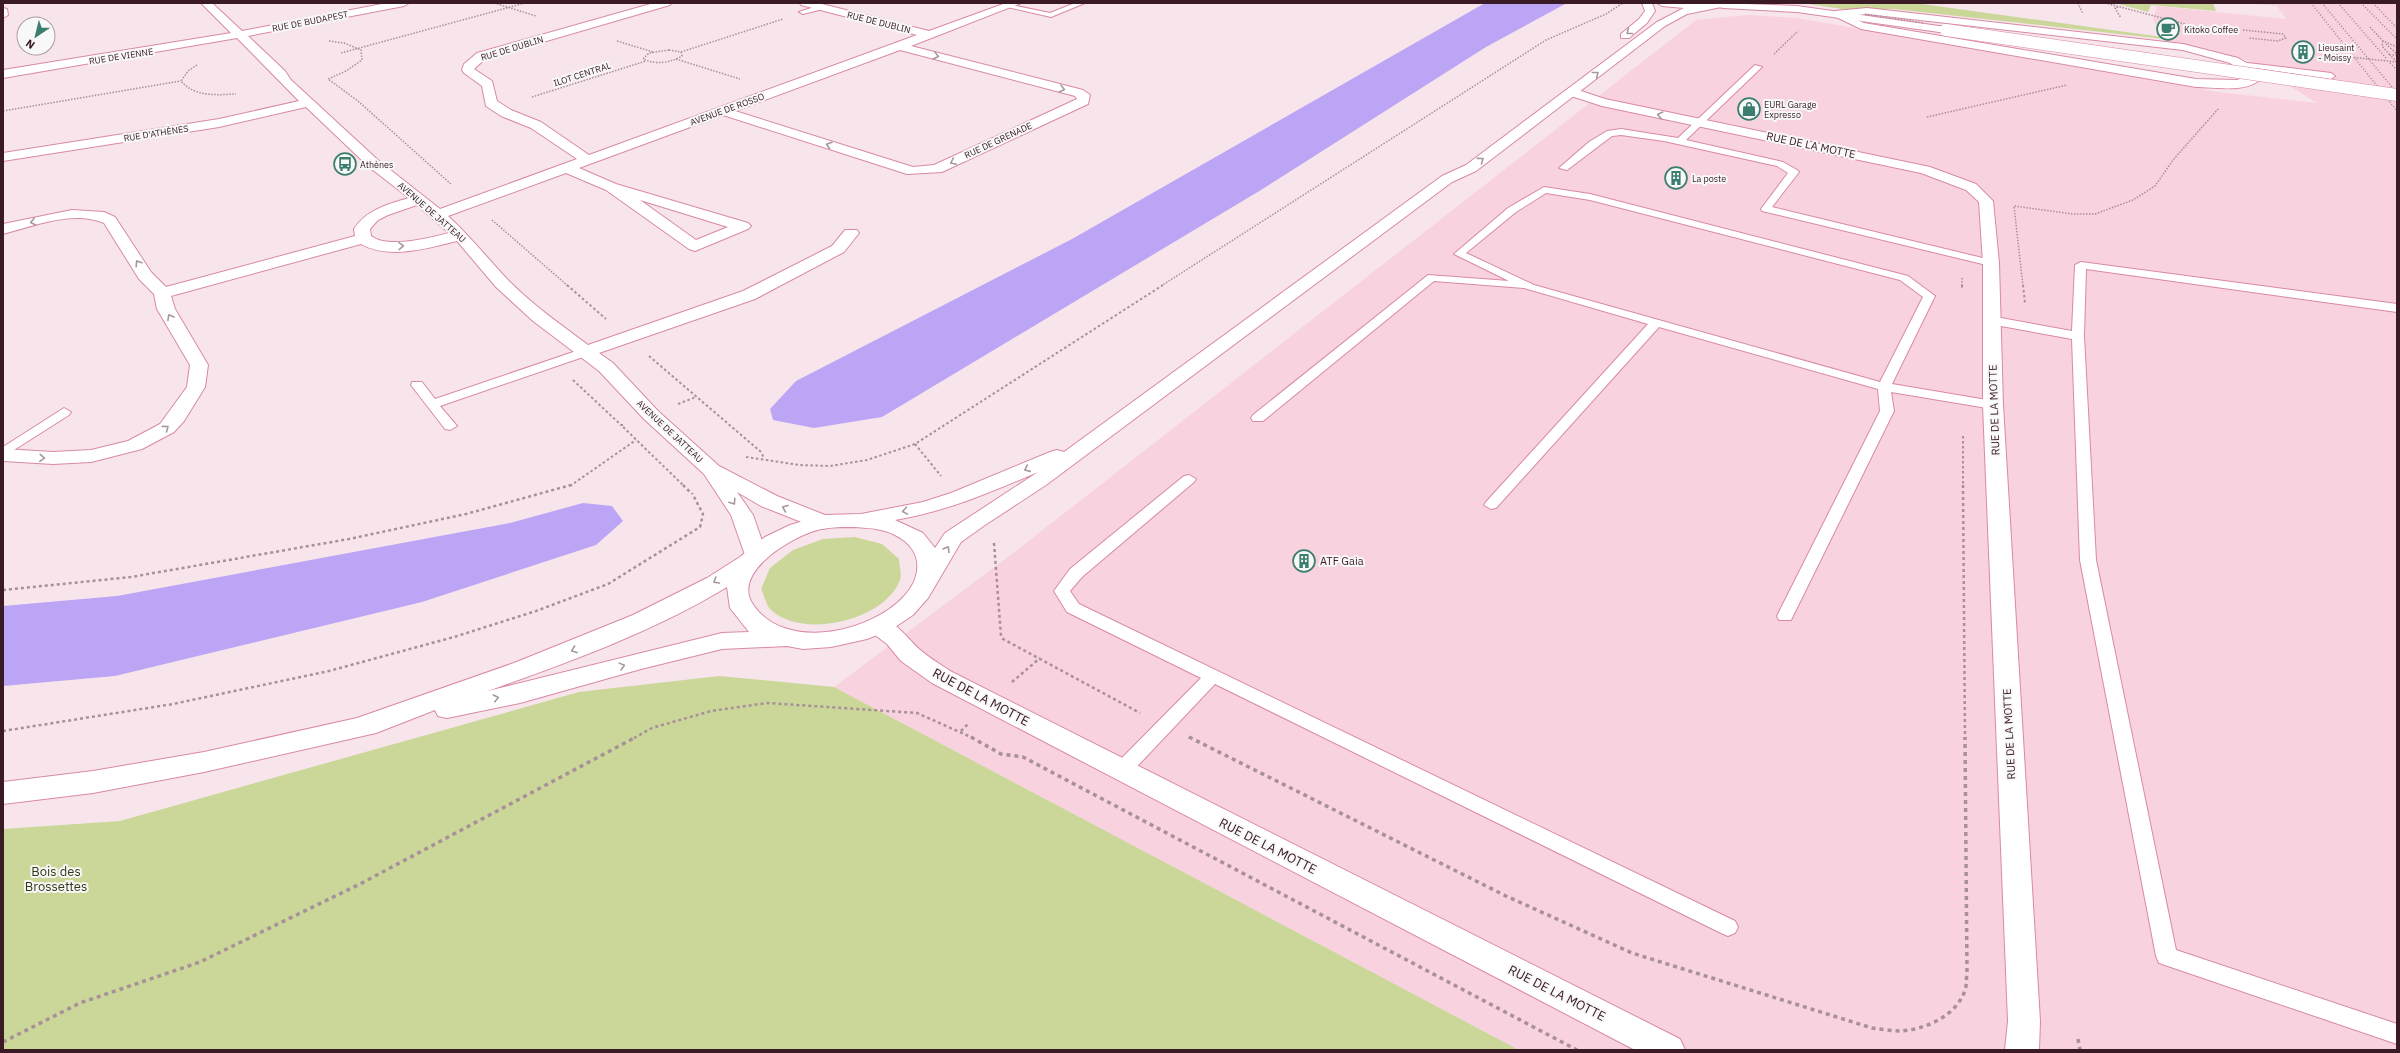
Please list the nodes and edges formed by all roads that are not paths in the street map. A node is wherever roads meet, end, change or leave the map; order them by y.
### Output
1 (210, 3) edge
2 (404, 3) edge
3 (666, 3) edge
4 (1081, 3) edge
5 (1647, 3) edge
6 (1662, 3) edge
7 (1769, 3) edge
8 (1725, 4) edge
9 (1011, 5) edge
10 (1703, 7) junction
11 (804, 8) edge
12 (1797, 9) junction
13 (3, 11) edge
14 (1835, 14) junction
15 (3, 15) edge
16 (239, 35) junction
17 (930, 35) junction
18 (899, 46) junction
19 (2242, 64) junction
20 (1758, 67) road end
21 (3, 74) edge
22 (2331, 76) dead end
23 (1572, 92) junction
24 (2397, 95) edge
25 (308, 103) junction
26 (723, 111) junction
27 (1699, 122) junction
28 (1679, 142) junction
29 (3, 158) edge
30 (588, 160) junction
31 (566, 168) junction
32 (1564, 168) dead end
33 (1447, 179) junction
34 (611, 187) junction
35 (420, 199) junction
36 (438, 215) junction
37 (3, 229) edge
38 (851, 233) dead end
39 (460, 235) junction
40 (364, 238) junction
41 (1991, 263) junction
42 (1530, 287) junction
43 (162, 293) junction
44 (2397, 308) edge
45 (1990, 320) junction
46 (1657, 322) junction
47 (2078, 336) junction
48 (585, 352) junction
49 (417, 385) dead end
50 (1884, 387) junction
51 (432, 404) junction
52 (1993, 406) junction
53 (64, 412) dead end
54 (1258, 418) dead end
55 (450, 426) dead end
56 (1089, 442) junction
57 (6, 458) edge
58 (711, 470) junction
59 (1189, 479) dead end
60 (1491, 505) dead end
61 (858, 519) junction
62 (822, 522) junction
63 (753, 558) junction
64 (926, 582) junction
65 (1785, 616) dead end
66 (880, 626) junction
67 (793, 639) junction
68 (1213, 676) junction
69 (362, 726) junction
70 (1121, 771) junction
71 (3, 793) edge
72 (1728, 927) dead end
73 (2397, 1034) edge
74 (1668, 1050) edge
75 (2022, 1050) edge

1 - 16 street, AVENUE DE JATTEAU
2 - 16 street, RUE DE BUDAPEST
3 - 30 street, RUE DE DUBLIN
4 - 9 lane
5 -> 33 street
6 - 10 street
7 - 12 street
8 - 10 street
8 - 12 street
9 - 17 street, AVENUE DE ROSSO
23 -> 10 street
11 - 17 street, RUE DE DUBLIN
12 - 14 street
13 - 15 street
14 - 19 street
14 - 19 street
14 - 24 street, bridge
16 - 21 street, RUE DE VIENNE
16 - 25 street, AVENUE DE JATTEAU
17 - 18 street, AVENUE DE ROSSO
18 - 26 street, AVENUE DE ROSSO
18 -> 26 street, RUE DE GRENADE
19 - 22 lane
20 - 27 lane
27 -> 23 street, RUE DE LA MOTTE
33 -> 23 street
25 - 29 street, RUE D'ATHÈNES
25 - 35 street, AVENUE DE JATTEAU
26 - 30 street, AVENUE DE ROSSO
27 - 28 lane
27 - 41 street, RUE DE LA MOTTE
28 - 32 lane
28 - 41 lane
30 - 31 street, AVENUE DE ROSSO
31 - 34 street
31 - 36 street, AVENUE DE ROSSO
33 - 56 street
34 - 34 street
35 - 36 street, AVENUE DE JATTEAU
35 - 40 street
36 - 39 street, AVENUE DE JATTEAU
43 -> 37 street
38 - 48 street
40 -> 39 street
39 - 48 street, AVENUE DE JATTEAU
40 - 43 street
41 - 45 street, RUE DE LA MOTTE
42 - 46 lane
42 - 50 lane
42 - 54 lane
57 -> 43 street
44 - 47 lane
45 - 47 lane
45 - 52 street, RUE DE LA MOTTE
46 - 50 lane
46 - 60 lane
47 - 73 lane
48 - 51 lane
48 - 58 street, AVENUE DE JATTEAU
49 - 51 lane
50 - 52 lane
50 - 65 lane
51 - 55 lane
52 - 75 street, RUE DE LA MOTTE
53 - 57 lane
56 -> 61 street
64 -> 56 street
62 -> 58 street, AVENUE DE JATTEAU
58 -> 63 street, AVENUE DE JATTEAU
59 - 68 lane
61 - 62 street
61 - 64 street
62 - 63 street
63 - 67 street
63 -> 69 street
64 - 66 street
66 - 67 street
66 - 70 street, RUE DE LA MOTTE
69 -> 67 street
68 - 70 lane
68 - 72 lane
69 - 71 street
70 - 74 street, RUE DE LA MOTTE

